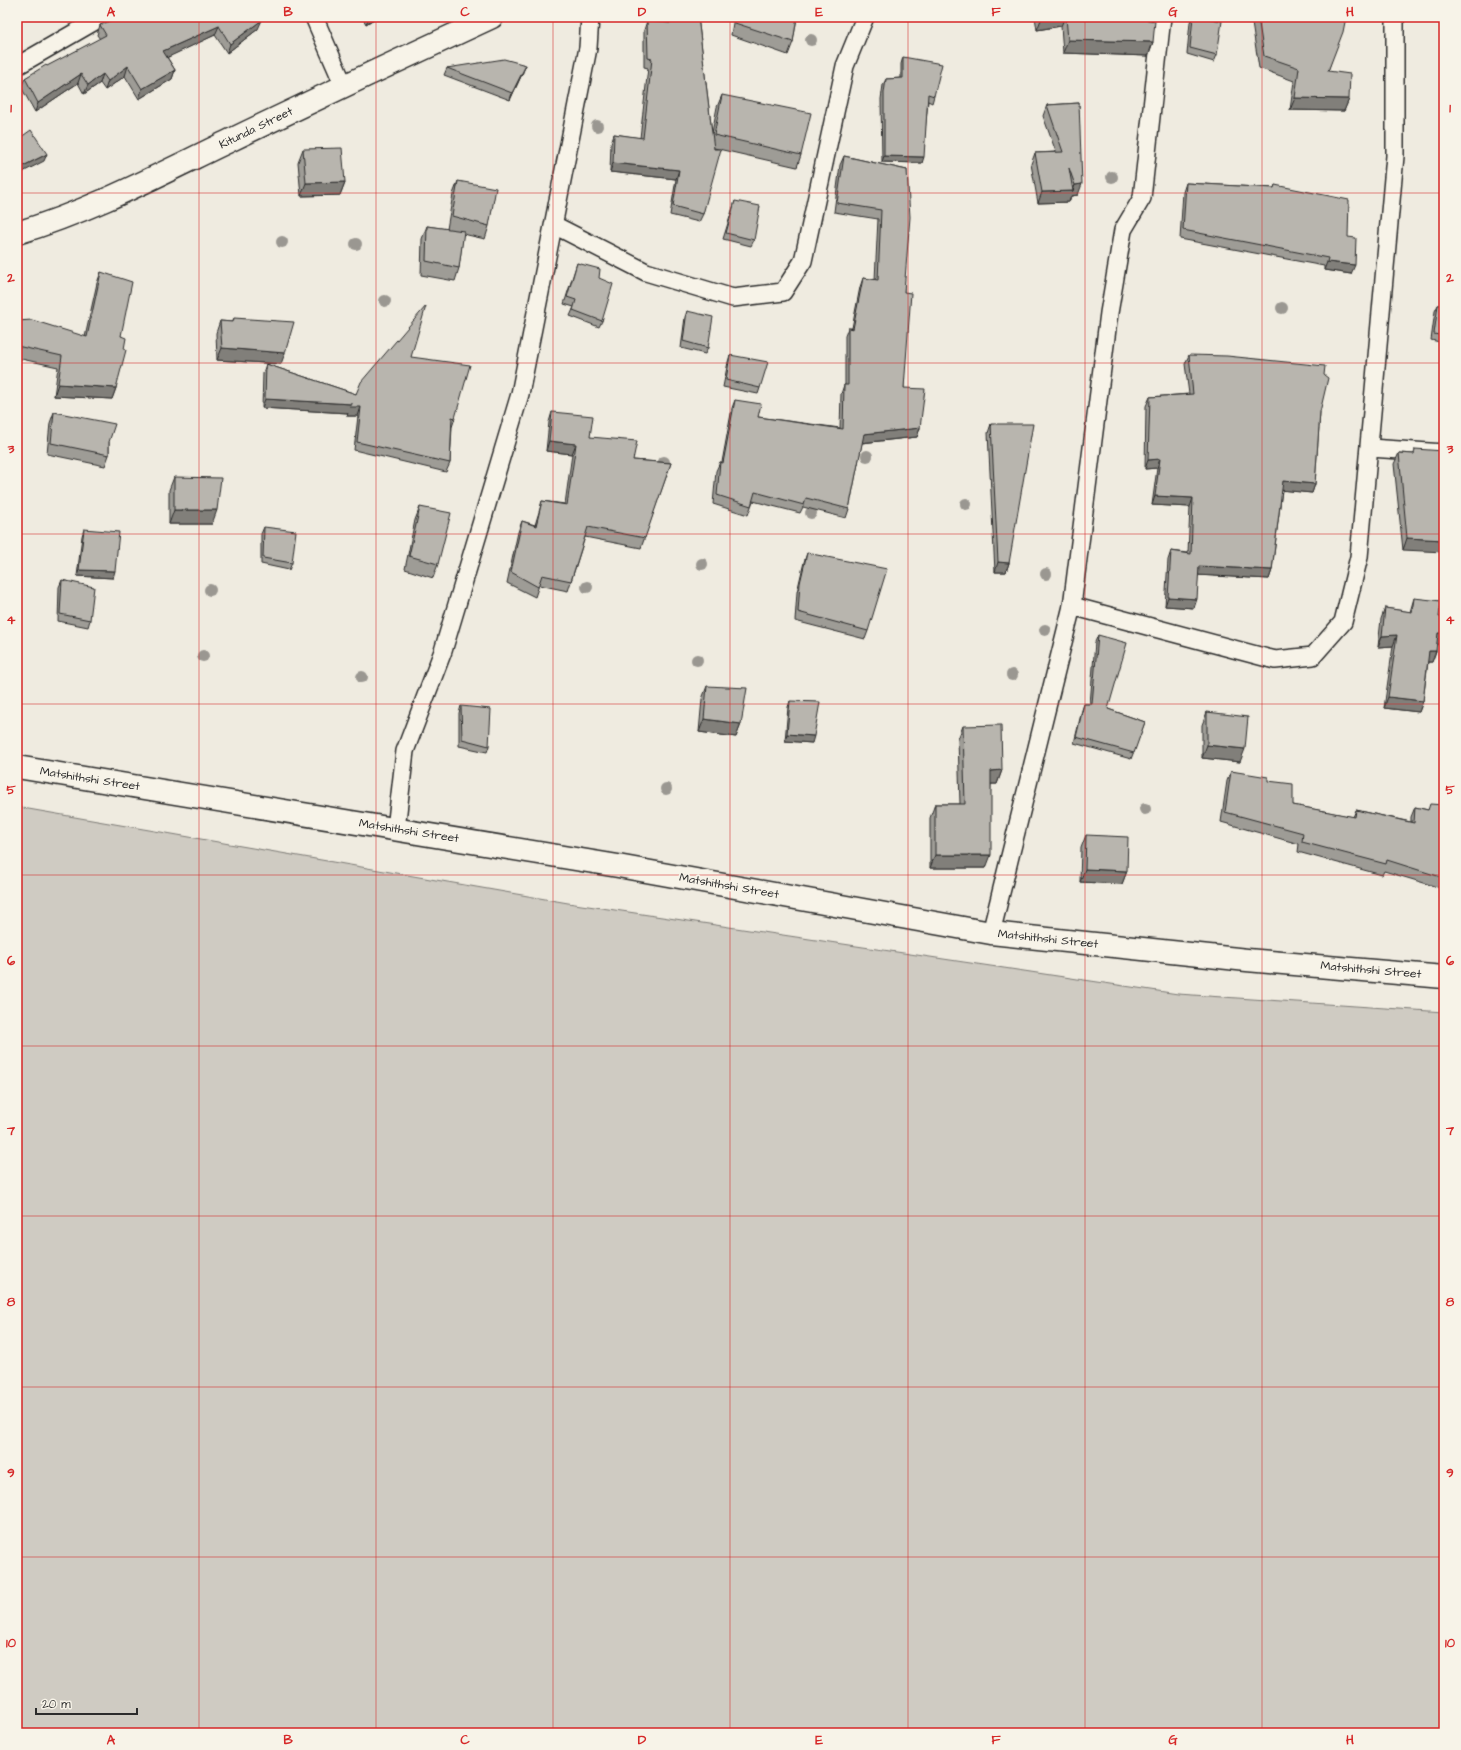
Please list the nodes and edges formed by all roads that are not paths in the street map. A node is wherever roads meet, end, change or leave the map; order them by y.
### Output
1 (102, 17) edge
2 (314, 17) edge
3 (492, 17) edge
4 (590, 17) edge
5 (865, 17) edge
6 (1162, 17) edge
7 (1395, 17) edge
8 (17, 66) edge
9 (344, 86) junction
10 (554, 225) junction
11 (17, 233) edge
12 (1370, 448) junction
13 (1444, 453) edge
14 (1072, 606) junction
15 (17, 767) edge
16 (396, 829) junction
17 (991, 933) junction
18 (1444, 977) edge

1 - 8 lane
2 - 9 lane
3 - 9 main road, Kitunda Street
4 - 10 lane
5 - 10 lane
6 - 14 lane
7 - 12 lane
9 - 11 main road, Kitunda Street
10 - 16 lane
12 - 13 lane
12 - 14 lane
14 - 17 lane
15 - 16 main road, Matshithshi Street
16 - 17 main road, Matshithshi Street
17 - 18 main road, Matshithshi Street

